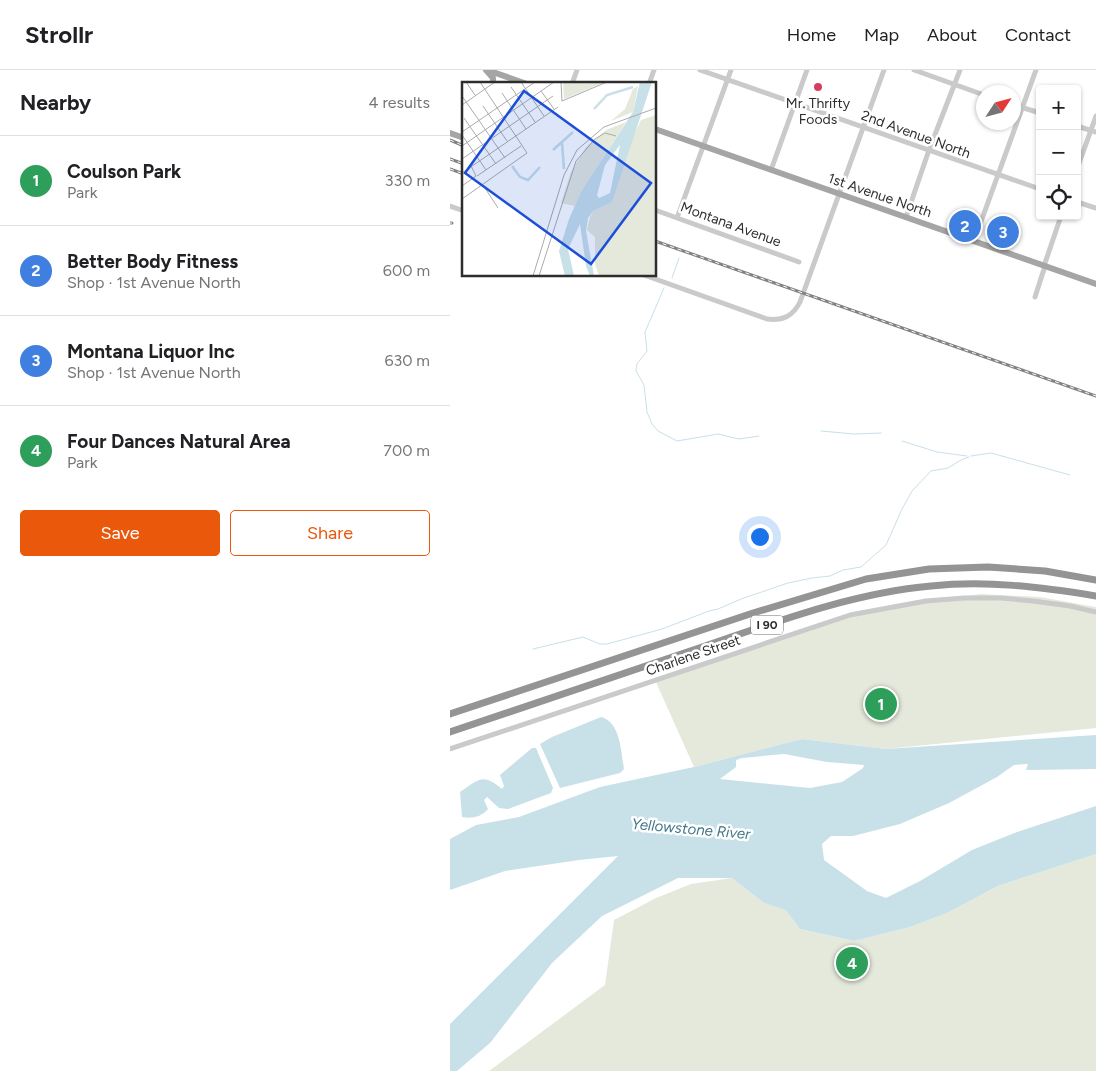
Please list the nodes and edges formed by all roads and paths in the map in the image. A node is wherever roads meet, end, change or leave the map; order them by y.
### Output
1 (486, 70) edge
2 (577, 70) edge
3 (654, 70) edge
4 (700, 70) edge
5 (731, 70) edge
6 (807, 70) edge
7 (884, 70) edge
8 (914, 70) edge
9 (960, 70) edge
10 (1036, 70) edge
11 (500, 72) edge
12 (508, 77) junction
13 (728, 79) junction
14 (494, 82) edge
15 (499, 82) edge
16 (522, 82) edge
17 (573, 82) edge
18 (650, 82) edge
19 (954, 85) junction
20 (976, 92) edge
21 (796, 103) junction
22 (1022, 108) junction
23 (1036, 112) edge
24 (1096, 116) edge
25 (863, 126) junction
26 (1081, 127) edge
27 (656, 129) edge
28 (1094, 131) edge
29 (450, 133) edge
30 (462, 137) edge
31 (703, 146) junction
32 (929, 150) junction
33 (1081, 160) edge
34 (771, 170) junction
35 (998, 174) junction
36 (1036, 188) edge
37 (839, 194) junction
38 (1081, 203) edge
39 (451, 207) edge
40 (1096, 208) edge
41 (656, 210) edge
42 (450, 213) edge
43 (906, 217) junction
44 (677, 218) junction
45 (1060, 220) edge
46 (974, 241) junction
47 (799, 262) dead end
48 (1044, 266) junction
49 (647, 276) edge
50 (1096, 284) edge
51 (1036, 296) dead end
52 (1096, 580) edge
53 (1096, 596) edge
54 (1096, 612) edge
55 (450, 714) edge
56 (450, 732) edge
57 (450, 749) edge

1 - 11 main road
1 - 14 main road
2 - 17 street
3 - 18 street
4 - 13 street, 2nd Avenue North
5 - 13 street
6 - 21 street
7 - 25 street
8 - 19 street
9 - 19 street
10 - 22 street
11 - 12 main road
12 - 15 main road
12 - 16 main road
13 - 21 street, 2nd Avenue North
13 - 31 street
19 - 20 street
19 - 32 street
21 - 25 street, 2nd Avenue North
21 - 34 street
22 - 23 street
22 - 35 street
24 - 28 street
25 - 32 street, 2nd Avenue North
25 - 37 street
26 - 28 street
27 - 31 main road, 1st Avenue North
28 - 33 street
29 - 30 main road
31 - 34 main road, 1st Avenue North
31 - 44 street
32 - 35 street, 2nd Avenue North
32 - 43 street
34 - 37 main road, 1st Avenue North
35 - 36 street, 2nd Avenue North
35 - 46 street
37 - 43 main road, 1st Avenue North
37 - 49 street
38 - 40 street
39 - 42 street
41 - 44 street, Montana Avenue
43 - 46 main road, 1st Avenue North
44 - 47 street, Montana Avenue
45 - 48 street
46 - 48 main road, 1st Avenue North
48 - 50 main road, 1st Avenue North
48 - 51 street
52 - 55 highway, I 90
53 - 56 highway, I 90
54 - 57 street, Charlene Street

